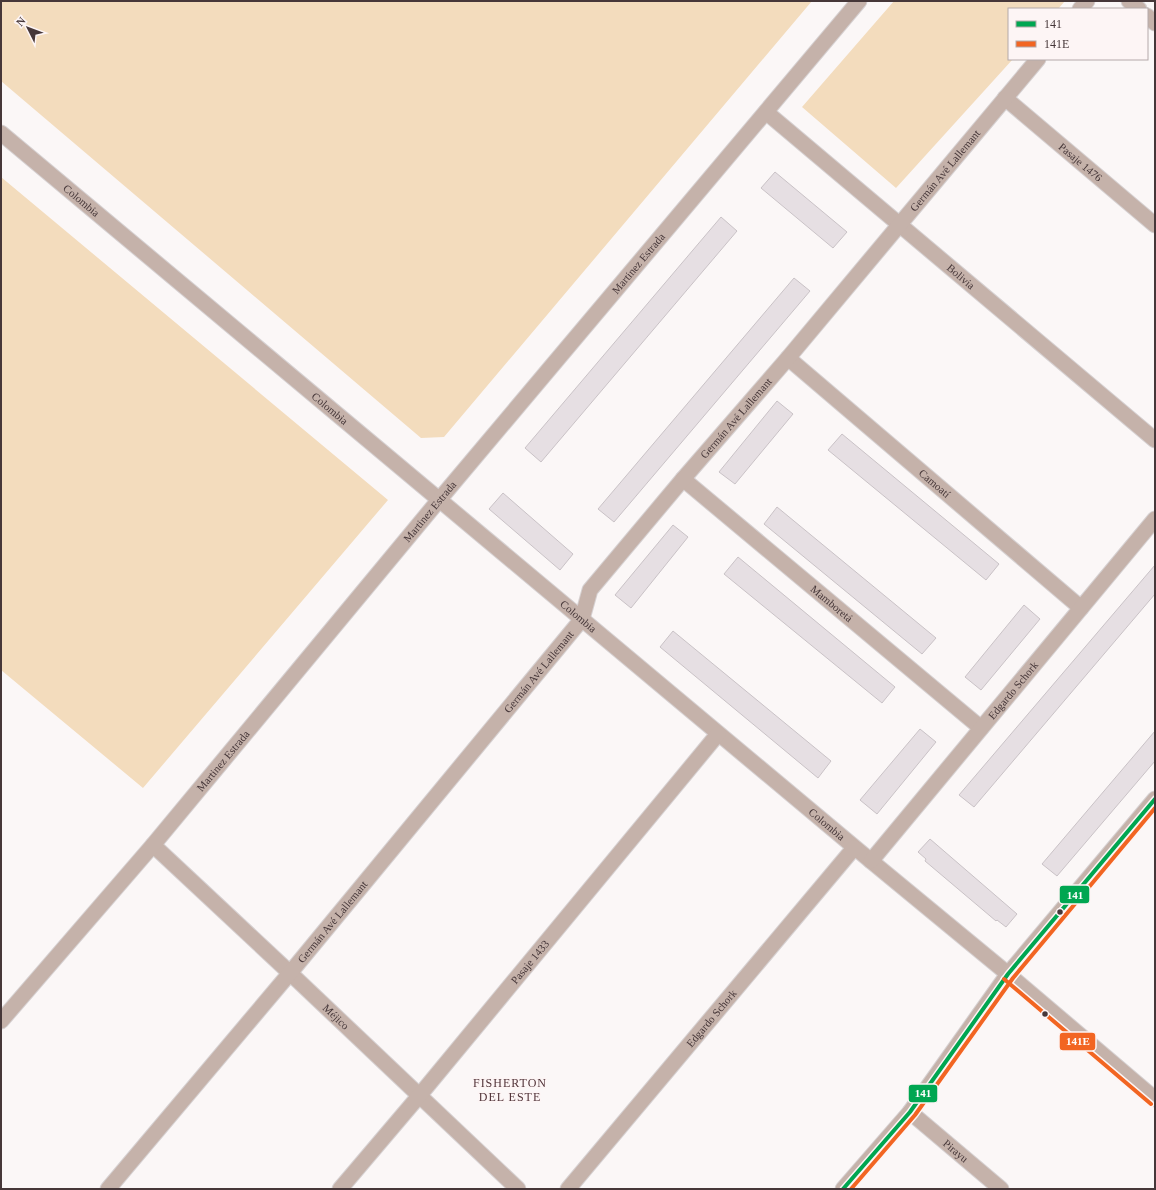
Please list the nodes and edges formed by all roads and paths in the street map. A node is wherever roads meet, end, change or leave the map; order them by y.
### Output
1 (859, 1) edge
2 (1129, 1) edge
3 (1138, 8) edge
4 (1037, 60) edge
5 (1005, 98) junction
6 (766, 112) junction
7 (1, 133) edge
8 (900, 224) junction
9 (1155, 225) edge
10 (788, 358) junction
11 (1155, 440) edge
12 (683, 479) junction
13 (439, 500) junction
14 (1155, 519) edge
15 (1081, 608) junction
16 (582, 619) junction
17 (981, 728) junction
18 (718, 734) junction
19 (1155, 799) edge
20 (153, 846) junction
21 (854, 848) junction
22 (871, 861) junction
23 (290, 973) junction
24 (1008, 974) junction
25 (1, 1022) edge
26 (419, 1096) junction
27 (1155, 1100) edge
28 (910, 1112) junction
29 (108, 1189) edge
30 (340, 1189) edge
31 (518, 1189) edge
32 (568, 1189) edge
33 (843, 1189) edge
34 (1001, 1189) edge

1 - 6 street, Martinez Estrada
2 - 3 street
4 - 5 street, Germán Avé Lallemant
5 - 8 street, Germán Avé Lallemant
5 - 9 street, Pasaje 1476
6 - 8 street, Bolivia
6 - 13 street, Martinez Estrada
7 - 13 street, Colombia
8 - 10 street, Germán Avé Lallemant
8 - 11 street, Bolivia
10 - 12 street, Germán Avé Lallemant
10 - 15 street, Camoatí
12 - 16 street, Germán Avé Lallemant
12 - 17 street, Mamboretá
13 - 16 street, Colombia
13 - 20 street, Martinez Estrada
14 - 15 street, Edgardo Schork
15 - 17 street, Edgardo Schork
16 - 18 street, Colombia
16 - 23 street, Germán Avé Lallemant
17 - 22 street, Edgardo Schork
18 - 21 street, Colombia
18 - 26 street, Pasaje 1433
19 - 24 street
20 - 23 street, Méjico
20 - 25 street, Martinez Estrada
21 - 22 street, Colombia
21 - 32 street, Edgardo Schork
22 - 24 street, Colombia
23 - 26 street, Méjico
23 - 29 street, Germán Avé Lallemant
24 - 27 street, Colombia
24 - 28 street
26 - 30 street, Pasaje 1433
26 - 31 street, Méjico
28 - 33 street
28 - 34 street, Pirayu

